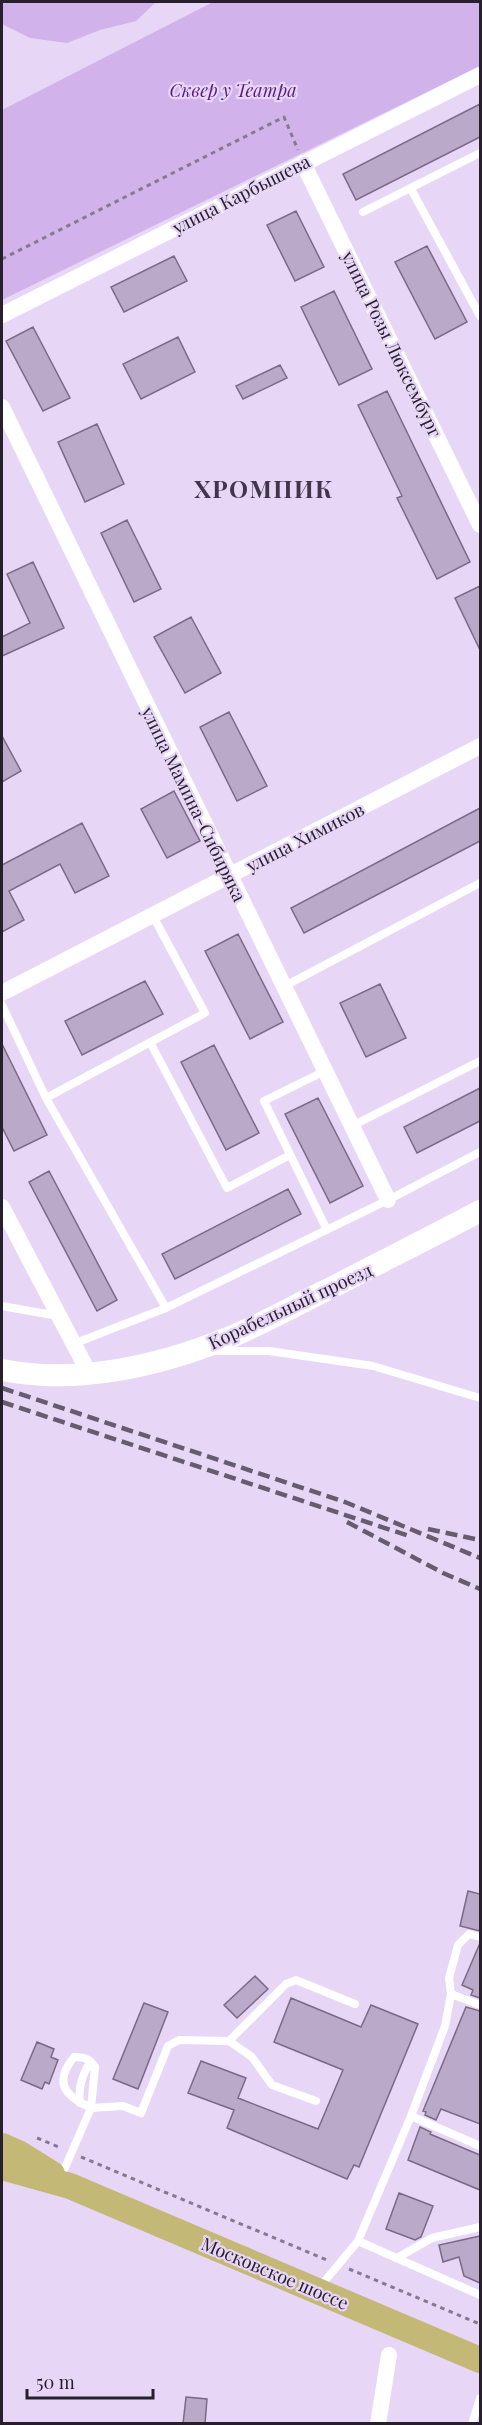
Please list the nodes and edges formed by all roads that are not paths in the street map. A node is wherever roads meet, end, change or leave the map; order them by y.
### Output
1 (480, 75) edge
2 (480, 153) edge
3 (303, 163) junction
4 (411, 189) junction
5 (363, 212) dead end
6 (2, 315) edge
7 (480, 316) edge
8 (2, 407) edge
9 (480, 525) edge
10 (480, 747) edge
11 (229, 876) junction
12 (480, 883) edge
13 (153, 915) junction
14 (283, 987) junction
15 (2, 993) edge
16 (2, 1005) edge
17 (150, 1042) junction
18 (480, 1061) edge
19 (325, 1071) junction
20 (46, 1098) junction
21 (352, 1126) junction
22 (480, 1152) edge
23 (290, 1155) junction
24 (388, 1200) junction
25 (2, 1207) edge
26 (480, 1211) edge
27 (327, 1230) junction
28 (2, 1306) edge
29 (166, 1308) junction
30 (59, 1316) junction
31 (73, 1344) junction
32 (190, 1351) junction
33 (2, 1370) edge
34 (89, 1373) junction
35 (480, 1398) edge
36 (480, 1937) edge
37 (451, 1994) junction
38 (355, 2004) dead end
39 (480, 2005) edge
40 (229, 2041) junction
41 (95, 2067) junction
42 (316, 2101) dead end
43 (80, 2103) junction
44 (91, 2108) junction
45 (411, 2116) junction
46 (2, 2146) edge
47 (480, 2146) edge
48 (2, 2167) edge
49 (65, 2183) junction
50 (480, 2227) edge
51 (358, 2241) junction
52 (397, 2258) junction
53 (317, 2291) junction
54 (480, 2295) edge
55 (389, 2355) dead end
56 (480, 2360) edge
57 (480, 2398) edge
58 (378, 2424) edge
59 (472, 2424) edge

1 - 3 street, улица Карбышева
2 - 4 lane
3 - 6 street, улица Карбышева
3 - 9 street, улица Розы Люксембург
4 - 5 lane
4 - 7 lane
8 - 11 street, улица Мамина-Сибиряка
10 - 11 street, улица Химиков
11 - 13 street, улица Химиков
11 - 14 street, улица Мамина-Сибиряка
12 - 14 lane
13 - 15 street, улица Химиков
13 - 17 lane
14 - 19 street, улица Мамина-Сибиряка
16 - 20 lane
17 - 20 lane
17 - 23 lane
18 - 21 lane
19 - 21 street, улица Мамина-Сибиряка
19 - 23 lane
20 - 29 lane
21 - 24 street, улица Мамина-Сибиряка
22 - 24 lane
23 - 27 lane
24 - 27 lane
25 - 30 street
26 - 32 street, Корабельный проезд
27 - 29 lane
28 - 30 lane
29 - 31 lane
30 - 31 street
31 - 34 street
32 - 34 street, Корабельный проезд
32 - 35 lane
33 - 34 street, Корабельный проезд
36 - 37 lane
37 - 39 lane
37 - 45 lane
38 - 40 lane
40 - 42 lane
40 - 44 lane
41 - 43 lane
41 - 43 lane
41 - 44 lane
43 - 44 lane
44 - 49 lane
45 - 47 lane
45 - 51 lane
46 - 49 main road, Московское шоссе
48 - 49 main road, Московское шоссе
49 - 53 main road, Московское шоссе
50 - 52 lane
51 - 52 lane
51 - 53 lane
52 - 54 lane
53 - 56 main road, Московское шоссе
55 - 58 street
57 - 59 lane

